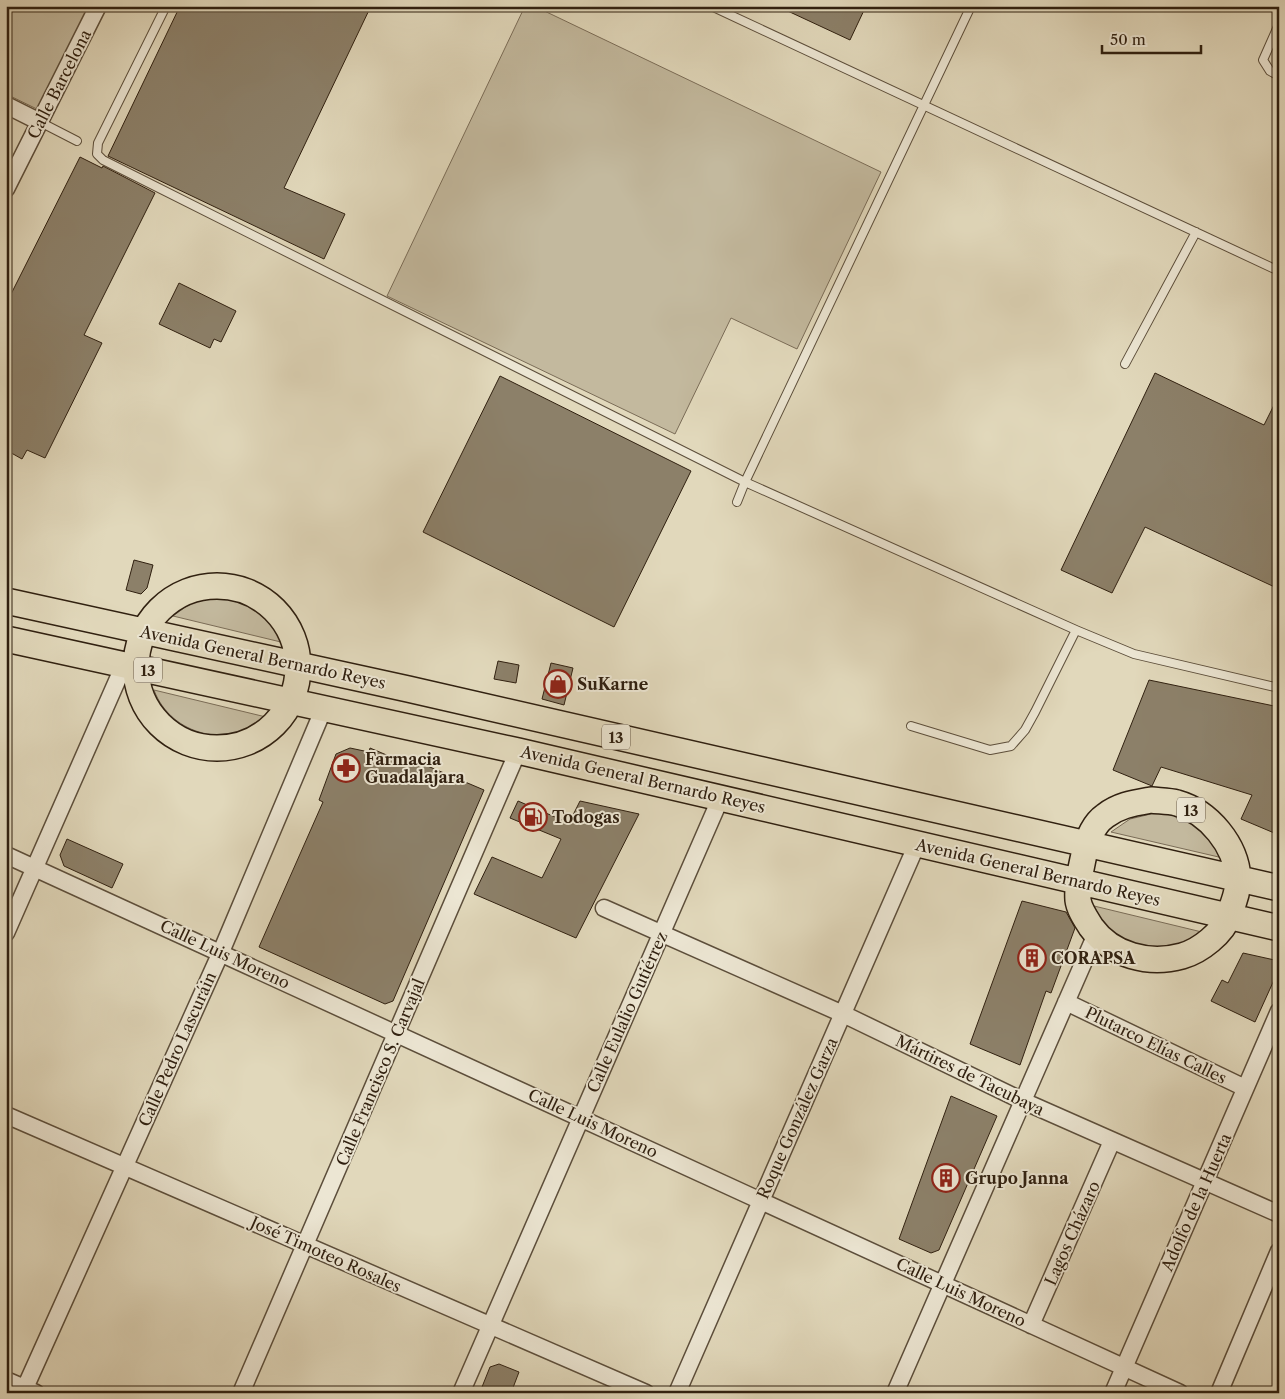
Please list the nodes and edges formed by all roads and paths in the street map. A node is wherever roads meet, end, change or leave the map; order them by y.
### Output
1 (98, 6) edge
2 (166, 6) edge
3 (712, 6) edge
4 (971, 6) edge
5 (1279, 24) edge
6 (1279, 76) edge
7 (6, 105) edge
8 (925, 106) junction
9 (40, 122) junction
10 (77, 141) dead end
11 (6, 189) edge
12 (1196, 232) junction
13 (1279, 271) edge
14 (1125, 364) dead end
15 (745, 482) junction
16 (737, 502) dead end
17 (6, 601) edge
18 (145, 630) junction
19 (1076, 630) junction
20 (6, 639) edge
21 (129, 666) junction
22 (298, 666) junction
23 (1279, 688) edge
24 (290, 701) junction
25 (324, 708) junction
26 (912, 726) dead end
27 (518, 750) junction
28 (721, 797) junction
29 (917, 844) junction
30 (1086, 845) junction
31 (6, 855) edge
32 (35, 868) junction
33 (1238, 880) junction
34 (1078, 881) junction
35 (1279, 888) edge
36 (604, 908) dead end
37 (1229, 916) junction
38 (1279, 928) edge
39 (6, 933) edge
40 (661, 934) junction
41 (1096, 934) junction
42 (221, 952) junction
43 (1066, 1002) junction
44 (1279, 1011) edge
45 (843, 1014) junction
46 (397, 1033) junction
47 (1274, 1038) edge
48 (1245, 1088) junction
49 (1023, 1101) junction
50 (6, 1115) edge
51 (581, 1117) junction
52 (1112, 1140) junction
53 (125, 1166) junction
54 (1204, 1182) junction
55 (761, 1199) junction
56 (1279, 1214) edge
57 (305, 1245) junction
58 (1279, 1251) edge
59 (942, 1284) junction
60 (490, 1325) junction
61 (1031, 1325) junction
62 (1124, 1367) junction
63 (6, 1380) edge
64 (31, 1390) edge
65 (241, 1393) edge
66 (460, 1393) edge
67 (646, 1393) edge
68 (677, 1393) edge
69 (895, 1393) edge
70 (1113, 1393) edge
71 (1180, 1393) edge
72 (1219, 1393) edge

1 - 9 street, Calle Barcelona
2 - 15 lane
3 - 8 lane
4 - 8 lane
5 - 6 lane
7 - 9 street
8 - 12 lane
8 - 15 lane
9 - 10 lane
9 - 11 street, Calle Barcelona
12 - 13 lane
12 - 14 lane
15 - 16 lane
15 - 19 lane
17 - 18 main road, Avenida General Bernardo Reyes / 13
18 - 21 main road, 13
18 - 22 main road, Avenida General Bernardo Reyes / 13
18 - 22 main road, 13
19 - 23 lane
19 - 26 lane
20 - 21 main road, Avenida General Bernardo Reyes / 13
21 - 24 main road, Avenida General Bernardo Reyes / 13
21 - 24 main road, 13
21 - 32 street
22 - 24 main road, 13
22 - 30 main road, Avenida General Bernardo Reyes / 13
24 - 25 main road, Avenida General Bernardo Reyes / 13
25 - 27 main road, Avenida General Bernardo Reyes / 13
25 - 42 street, Calle Pedro Lascuráin
27 - 28 main road, Avenida General Bernardo Reyes / 13
27 - 46 street, Calle Francisco S. Carvajal
28 - 29 main road, Avenida General Bernardo Reyes / 13
28 - 40 street, Calle Eulalio Gutiérrez
29 - 34 main road, Avenida General Bernardo Reyes / 13
29 - 45 street, Roque González Garza
30 - 33 main road, Avenida General Bernardo Reyes / 13
30 - 33 main road, 13
30 - 34 main road, 13
31 - 32 street, Calle Luis Moreno
32 - 39 street
32 - 42 street, Calle Luis Moreno
33 - 35 main road, Avenida General Bernardo Reyes / 13
33 - 37 main road, 13
34 - 37 main road, Avenida General Bernardo Reyes / 13
34 - 41 main road, 13
36 - 40 street, Mártires de Tacubaya
37 - 38 main road, Avenida General Bernardo Reyes / 13
37 - 41 main road, 13
40 - 45 street, Mártires de Tacubaya
40 - 51 street, Calle Eulalio Gutiérrez
41 - 43 street
42 - 46 street, Calle Luis Moreno
42 - 53 street, Calle Pedro Lascuráin
43 - 48 street, Plutarco Elías Calles
43 - 49 street
44 - 47 street, Adolfo de la Huerta
45 - 49 street, Mártires de Tacubaya
45 - 55 street, Roque González Garza
46 - 51 street, Calle Luis Moreno
46 - 57 street, Calle Francisco S. Carvajal
47 - 48 street, Adolfo de la Huerta
48 - 54 street, Adolfo de la Huerta
49 - 52 street, Mártires de Tacubaya
49 - 59 street
50 - 53 street, José Timoteo Rosales
51 - 55 street, Calle Luis Moreno
51 - 60 street, Calle Eulalio Gutiérrez
52 - 54 street, Mártires de Tacubaya
52 - 61 street, Lagos Cházaro
53 - 57 street, José Timoteo Rosales
53 - 64 street, Calle Pedro Lascuráin
54 - 56 street, Mártires de Tacubaya
54 - 62 street, Adolfo de la Huerta
55 - 59 street, Calle Luis Moreno
55 - 68 street, Roque González Garza
57 - 60 street, José Timoteo Rosales
57 - 65 street, Calle Francisco S. Carvajal
58 - 72 street
59 - 61 street, Calle Luis Moreno
59 - 69 street
60 - 66 street, Calle Eulalio Gutiérrez
60 - 67 street, José Timoteo Rosales
61 - 62 street, Calle Luis Moreno
62 - 70 street, Adolfo de la Huerta
62 - 71 street, Calle Luis Moreno
63 - 64 street

